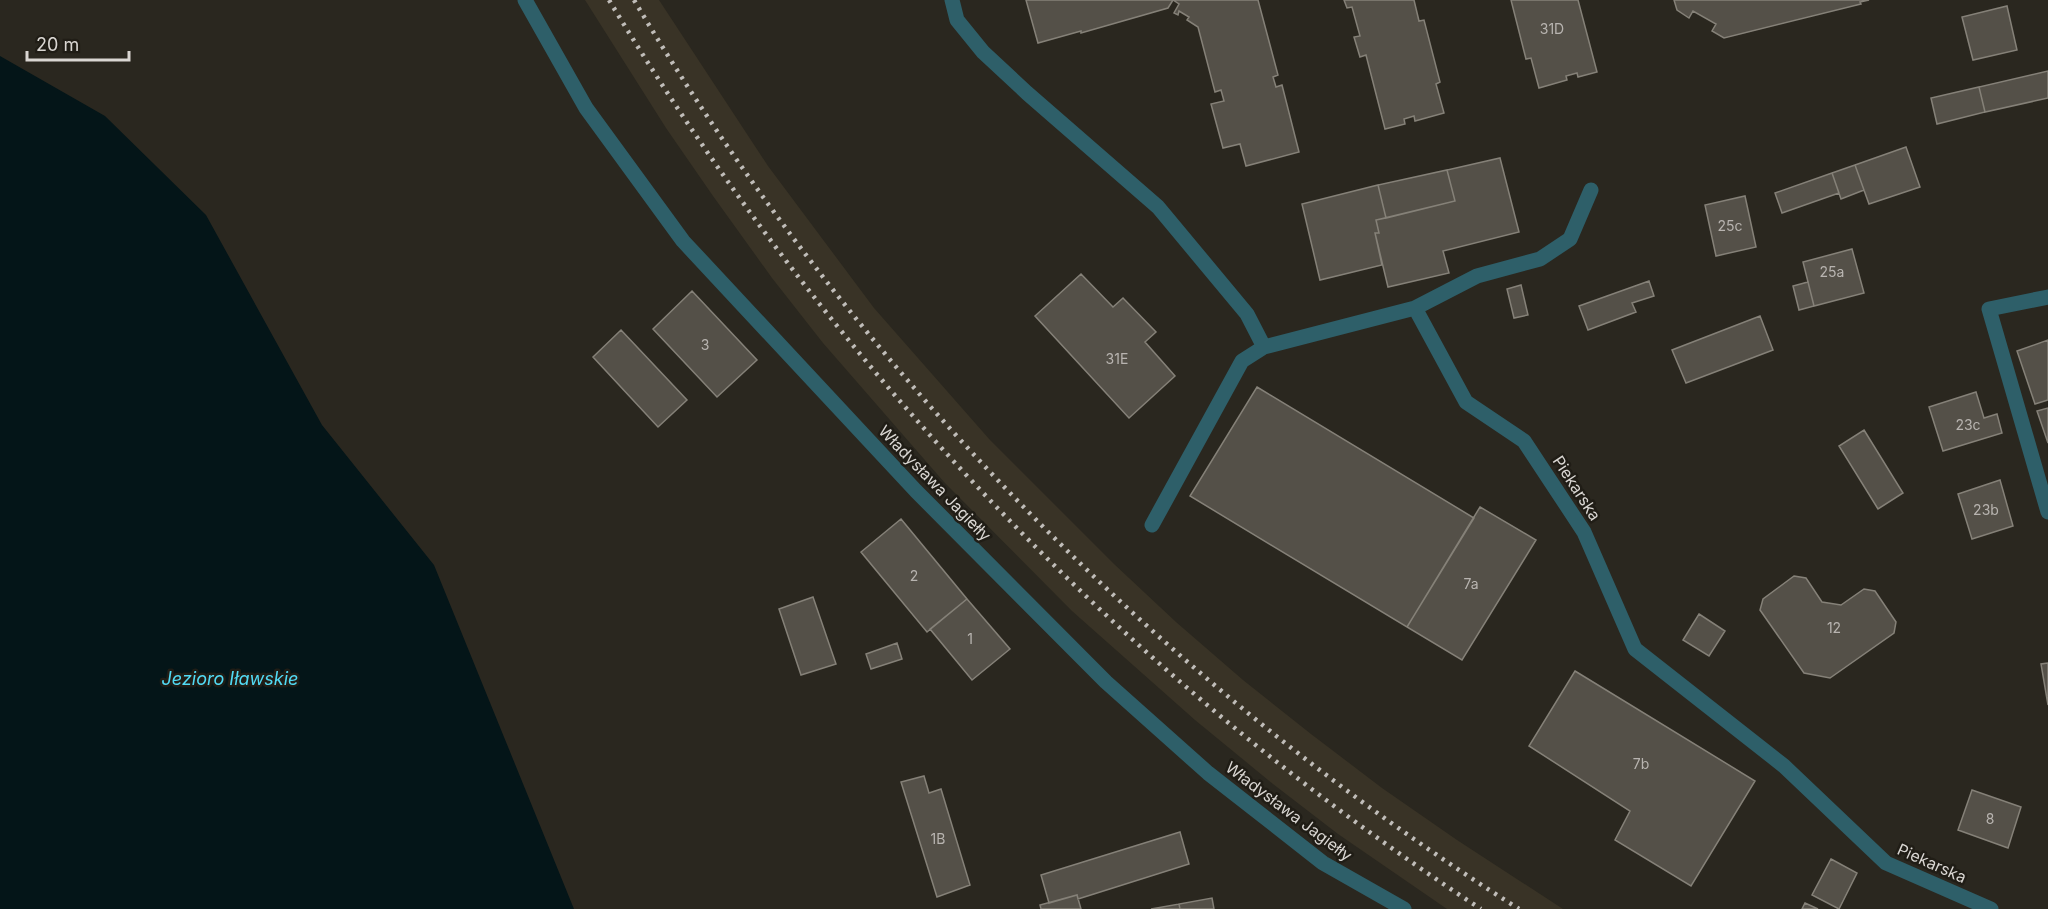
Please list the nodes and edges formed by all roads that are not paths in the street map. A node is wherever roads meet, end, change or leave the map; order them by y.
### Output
1 (525, 0) edge
2 (952, 0) edge
3 (1591, 190) dead end
4 (2048, 297) edge
5 (1415, 308) junction
6 (1264, 347) junction
7 (2048, 512) edge
8 (1152, 525) dead end
9 (1404, 909) edge
10 (1991, 909) edge

1 - 9 street, Władysława Jagiełły
2 - 6 street
3 - 5 street
4 - 7 street
5 - 6 street
5 - 10 street, Piekarska
6 - 8 street

